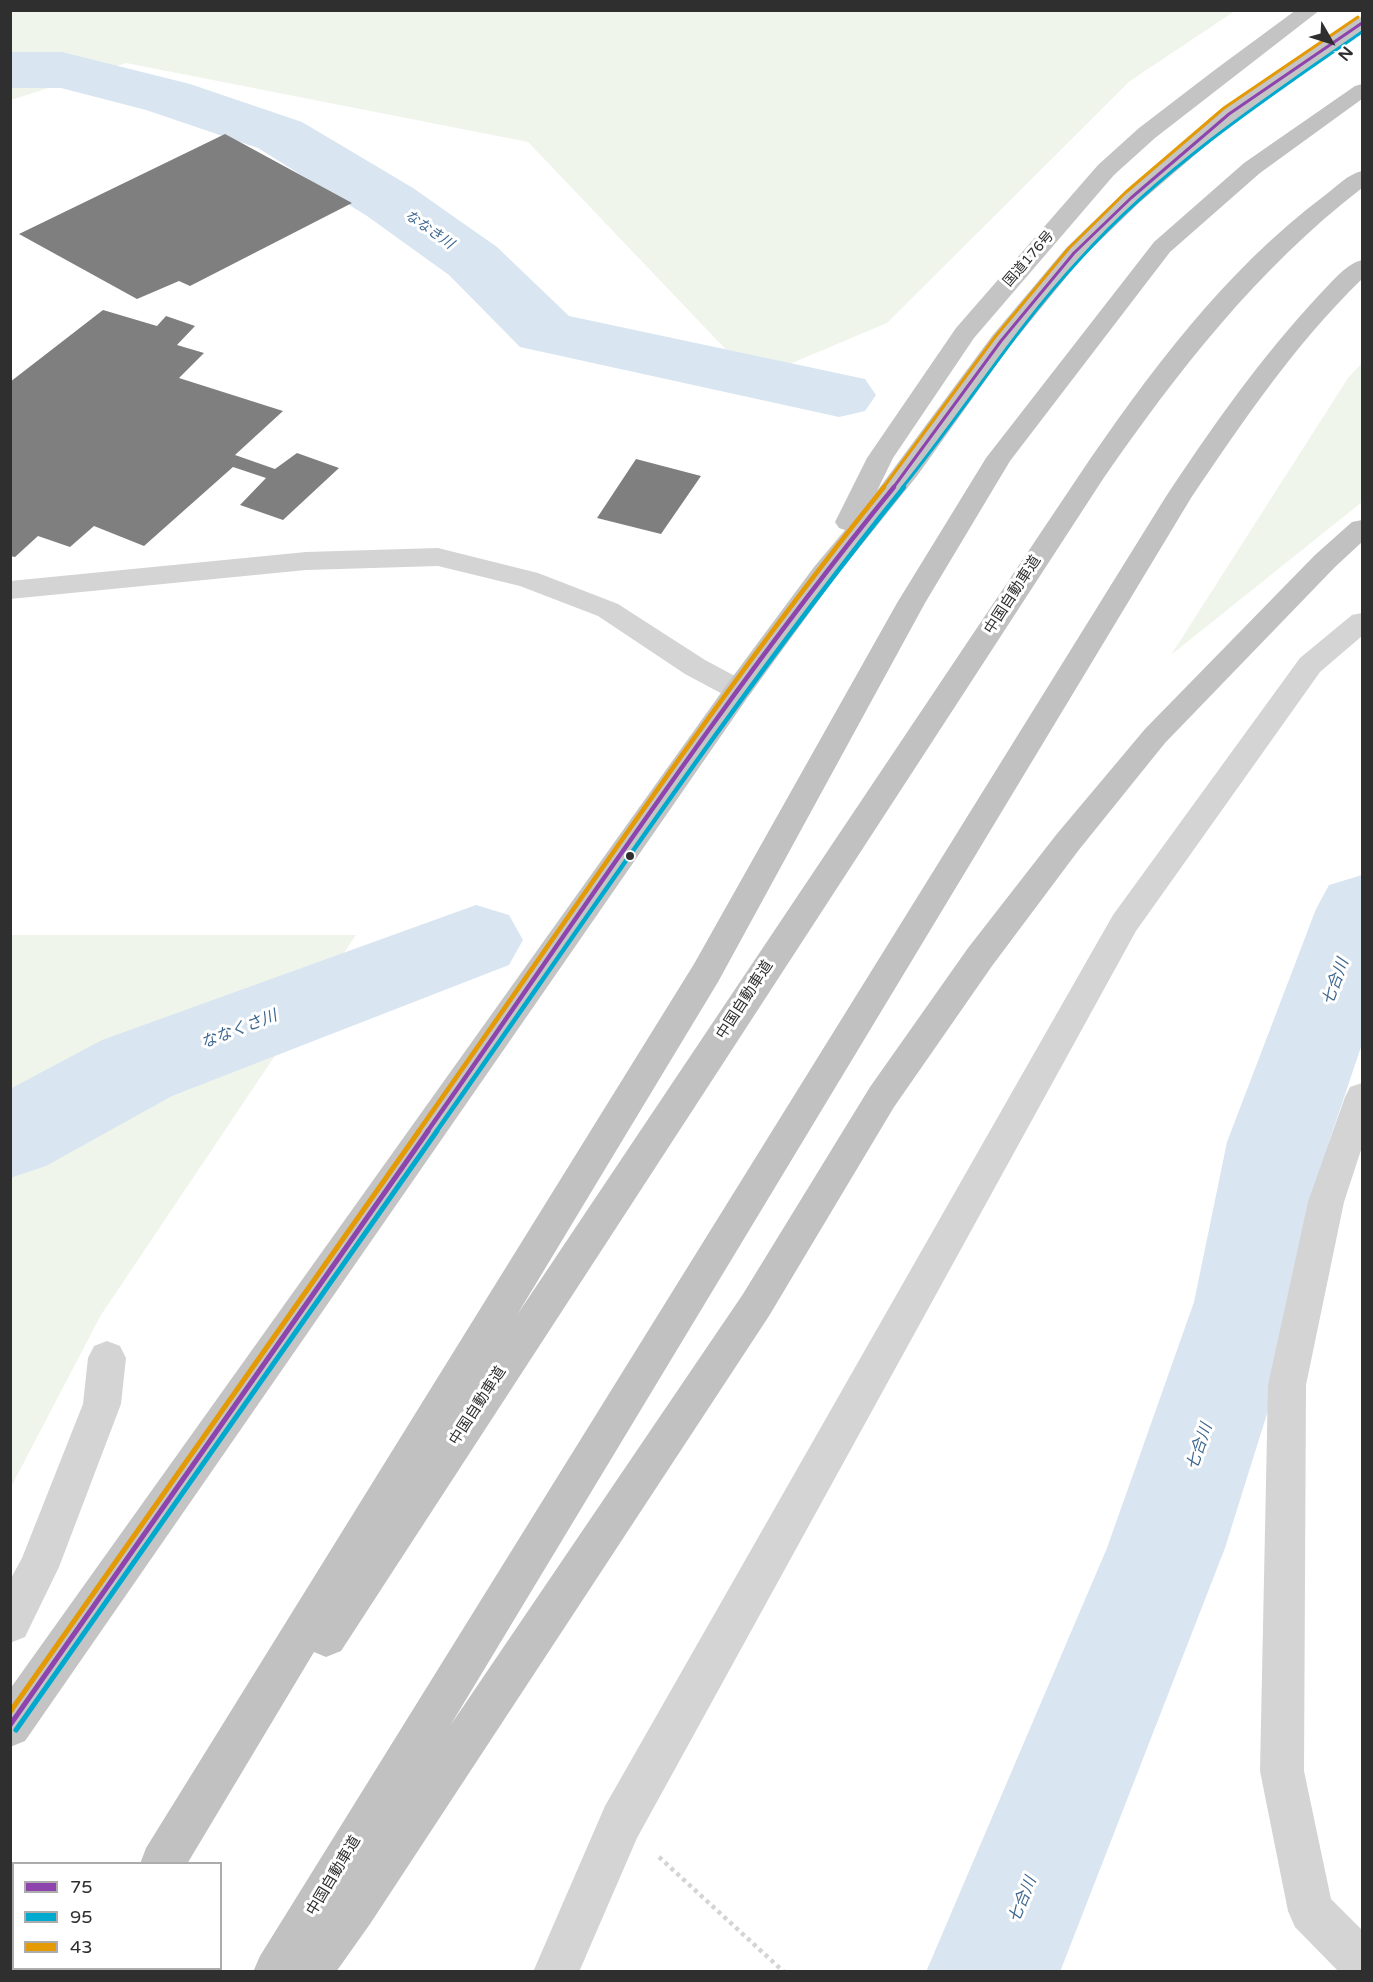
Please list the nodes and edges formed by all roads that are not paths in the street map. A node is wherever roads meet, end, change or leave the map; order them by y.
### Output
1 (1310, 10) edge
2 (1362, 24) edge
3 (1362, 90) edge
4 (1362, 177) edge
5 (1362, 267) edge
6 (1362, 528) edge
7 (824, 573) junction
8 (10, 590) edge
9 (1362, 622) edge
10 (738, 690) junction
11 (1362, 1097) edge
12 (107, 1358) dead end
13 (10, 1623) edge
14 (15, 1713) edge
15 (163, 1862) edge
16 (177, 1862) edge
17 (1362, 1962) edge
18 (276, 1971) edge
19 (308, 1971) edge
20 (556, 1971) edge

1 - 7 highway, 国道176号
2 - 7 highway, 国道176号
3 - 15 highway
4 - 16 highway, 中国自動車道
5 - 18 highway, 中国自動車道
6 - 19 highway
7 - 10 highway, 国道176号
8 - 10 street
9 - 20 street
10 - 14 highway, 国道176号
11 - 17 street
12 - 13 street

